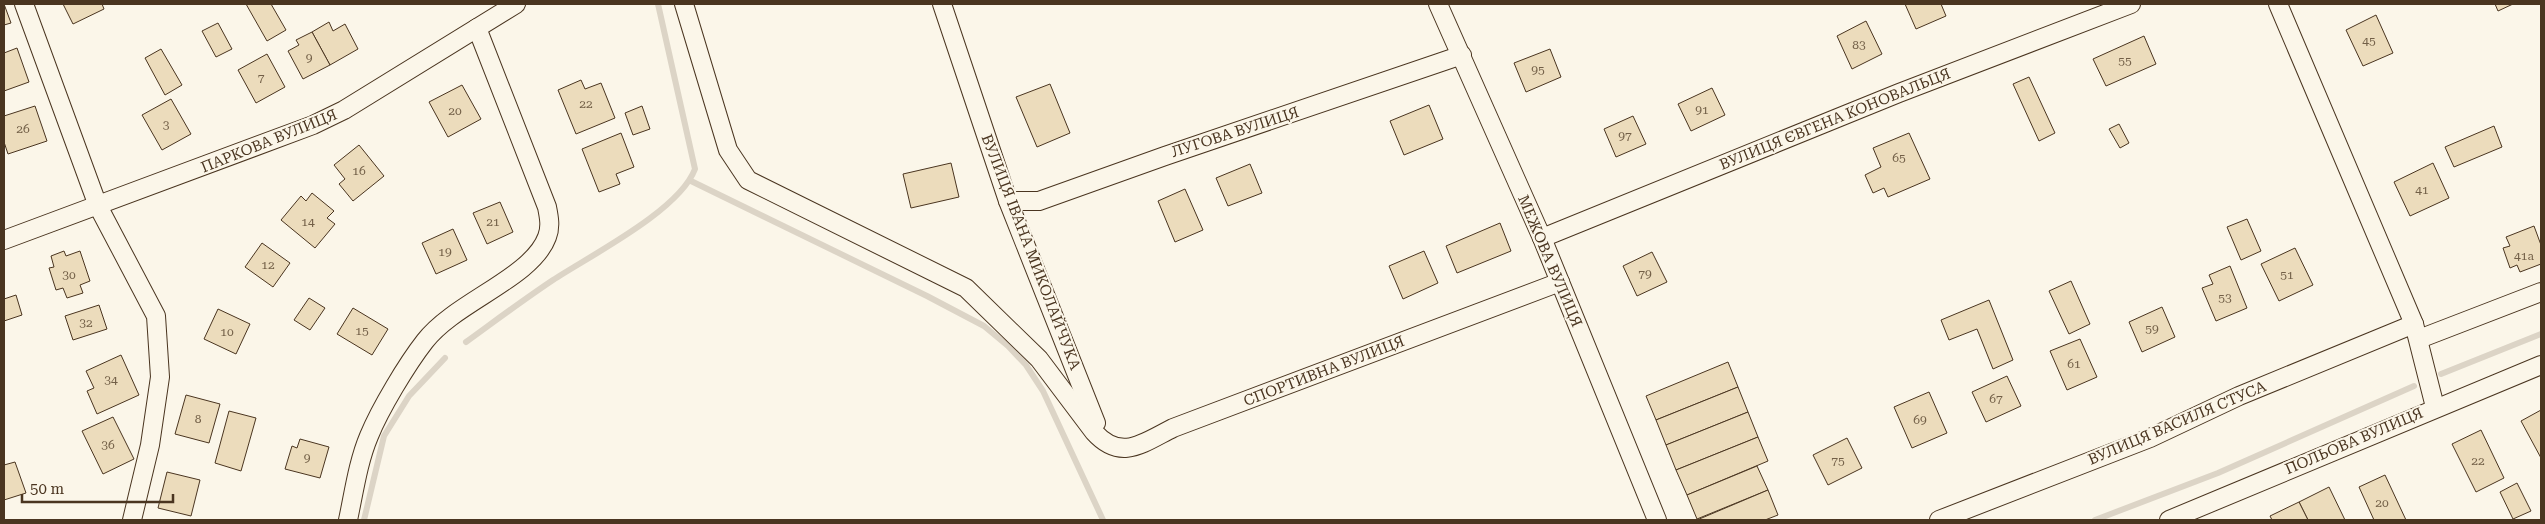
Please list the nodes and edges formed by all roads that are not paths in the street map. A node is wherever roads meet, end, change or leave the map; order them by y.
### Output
1 (24, 4) edge
2 (516, 4) edge
3 (684, 4) edge
4 (942, 4) edge
5 (1438, 4) edge
6 (2131, 4) edge
7 (2278, 4) edge
8 (477, 28) junction
9 (1462, 55) junction
10 (1008, 201) junction
11 (98, 206) junction
12 (1542, 238) junction
13 (4, 240) edge
14 (1560, 282) junction
15 (2541, 292) edge
16 (2416, 331) junction
17 (2541, 365) edge
18 (2435, 407) junction
19 (1099, 437) junction
20 (132, 520) edge
21 (348, 520) edge
22 (1657, 520) edge
23 (1939, 520) edge
24 (2168, 520) edge

1 - 11 street
2 - 8 street, ПАРКОВА ВУЛИЦЯ
3 - 19 street
4 - 10 street, ВУЛИЦЯ ІВАНА МИКОЛАЙЧУКА
5 - 9 street, МЕЖОВА ВУЛИЦЯ
6 - 12 street, ВУЛИЦЯ ЄВГЕНА КОНОВАЛЬЦЯ
7 - 16 street
8 - 11 street, ПАРКОВА ВУЛИЦЯ
8 - 21 street
9 - 10 street, ЛУГОВА ВУЛИЦЯ
9 - 12 street, МЕЖОВА ВУЛИЦЯ
10 - 19 street, ВУЛИЦЯ ІВАНА МИКОЛАЙЧУКА
11 - 13 street, ПАРКОВА ВУЛИЦЯ
11 - 20 street
12 - 14 street, МЕЖОВА ВУЛИЦЯ
14 - 19 street, СПОРТИВНА ВУЛИЦЯ
14 - 22 street, МЕЖОВА ВУЛИЦЯ
15 - 16 street, ВУЛИЦЯ ВАСИЛЯ СТУСА
16 - 18 street
16 - 23 street, ВУЛИЦЯ ВАСИЛЯ СТУСА
17 - 18 street, ПОЛЬОВА ВУЛИЦЯ
18 - 24 street, ПОЛЬОВА ВУЛИЦЯ

